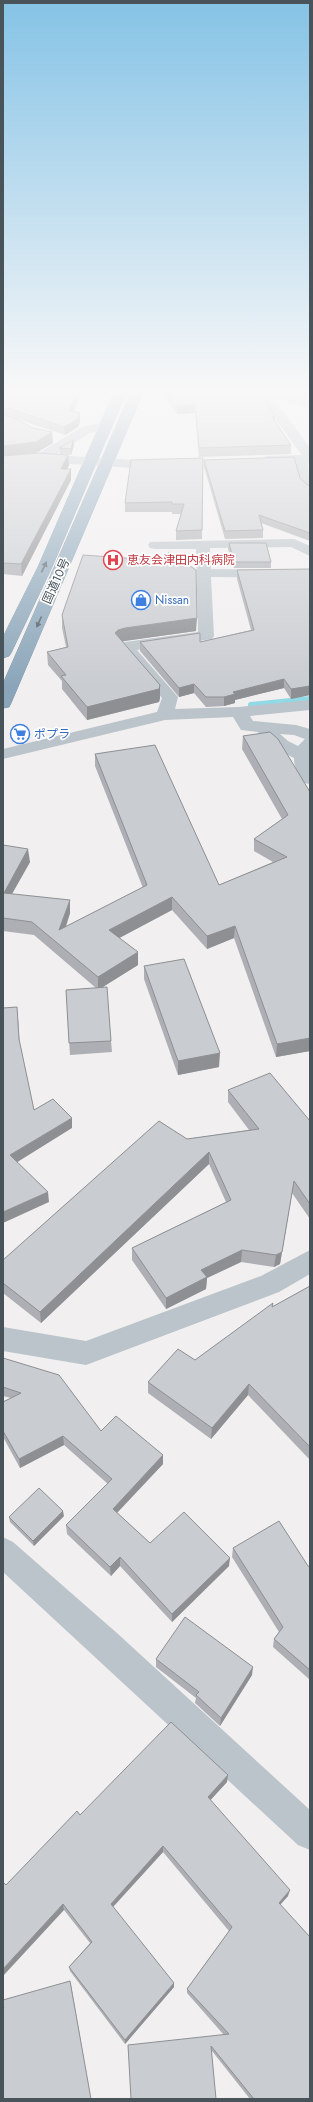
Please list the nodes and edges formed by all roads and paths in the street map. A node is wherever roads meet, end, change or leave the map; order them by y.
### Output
1 (77, 491) edge
2 (96, 491) edge
3 (203, 544) junction
4 (155, 545) dead end
5 (310, 552) edge
6 (205, 573) junction
7 (310, 574) edge
8 (3, 653) edge
9 (3, 703) edge
10 (310, 705) edge
11 (239, 712) junction
12 (165, 715) junction
13 (264, 728) junction
14 (310, 735) edge
15 (306, 749) edge
16 (3, 754) edge
17 (310, 779) edge
18 (310, 1261) edge
19 (3, 1339) edge
20 (3, 1552) edge
21 (310, 1833) edge

8 -> 1 highway, 国道10号
2 -> 9 highway, 国道10号
3 - 4 street
3 - 5 street
3 - 6 street
6 - 7 street
6 - 12 street
10 - 11 street
11 - 12 street
11 - 13 street
12 - 16 street
13 - 14 street
13 - 15 street
15 - 17 street
18 - 19 street
20 - 21 street

